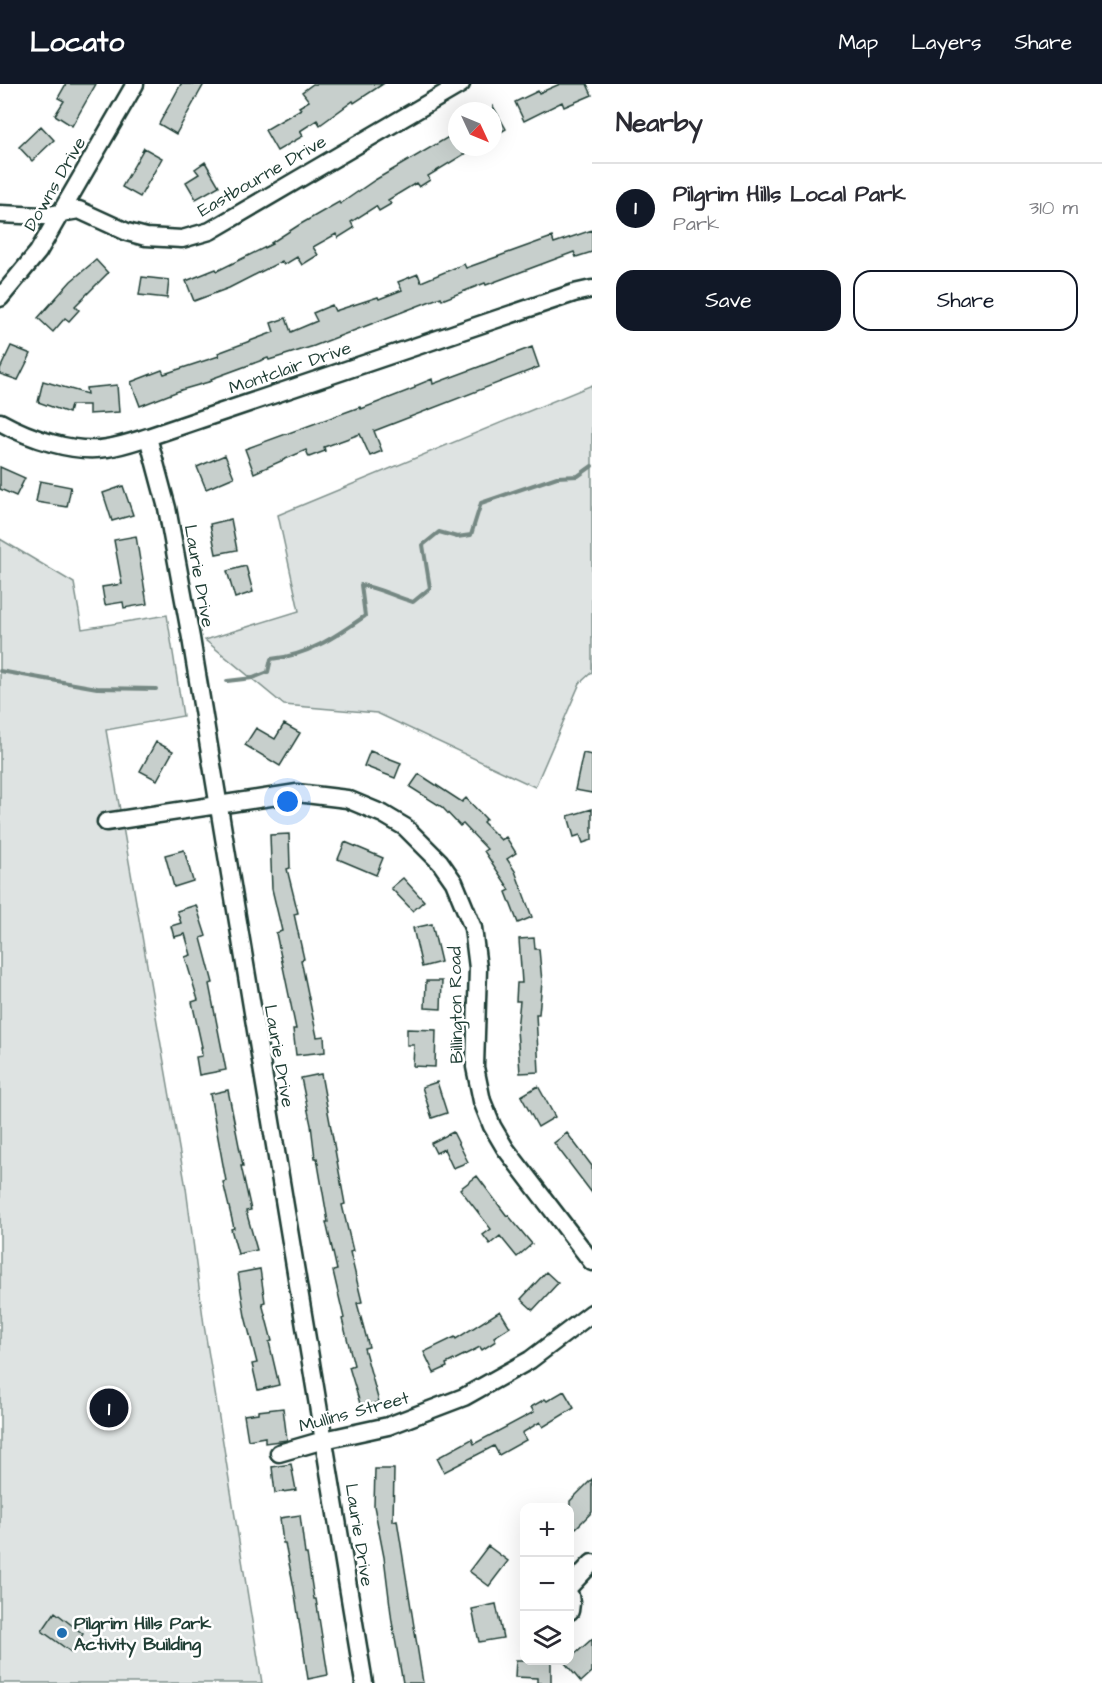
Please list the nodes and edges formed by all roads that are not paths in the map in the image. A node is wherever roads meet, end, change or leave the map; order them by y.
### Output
1 (135, 84) edge
2 (461, 84) edge
3 (62, 212) junction
4 (0, 214) edge
5 (592, 289) edge
6 (0, 298) edge
7 (0, 422) edge
8 (148, 437) junction
9 (217, 805) junction
10 (106, 822) dead end
11 (592, 1262) edge
12 (592, 1313) edge
13 (324, 1440) junction
14 (279, 1453) dead end
15 (592, 1563) edge
16 (574, 1582) edge
17 (364, 1683) edge

1 - 3 street, Downs Drive
2 - 3 street, Eastbourne Drive
3 - 4 street, Eastbourne Drive
3 - 6 street, Downs Drive
5 - 8 street, Montclair Drive
7 - 8 street, Montclair Drive
8 - 9 street, Laurie Drive
9 - 10 street, Billington Road
9 - 11 street, Billington Road
9 - 13 street, Laurie Drive
12 - 13 street, Mullins Street
13 - 14 street, Mullins Street
13 - 17 street, Laurie Drive
15 - 16 street

